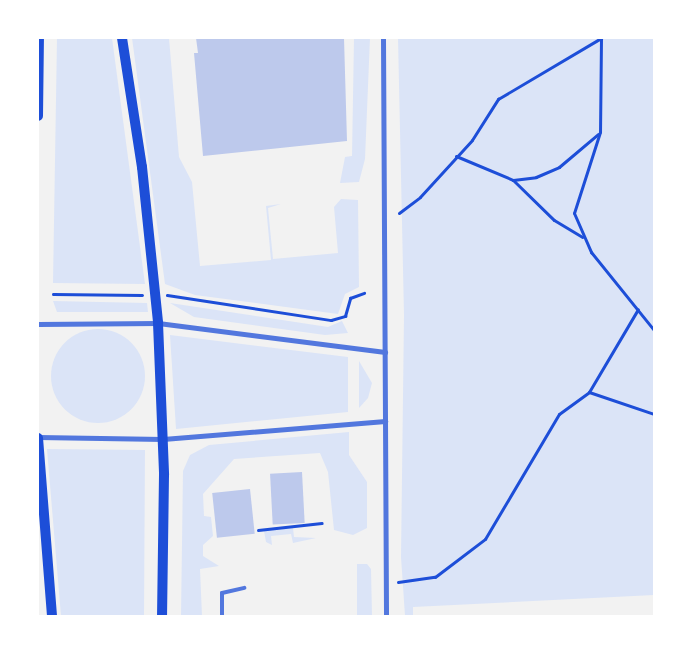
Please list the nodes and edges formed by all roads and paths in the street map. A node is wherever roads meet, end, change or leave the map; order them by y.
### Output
1 (39, 38) edge
2 (122, 38) edge
3 (383, 38) edge
4 (601, 38) edge
5 (38, 116) edge
6 (600, 132) junction
7 (456, 156) junction
8 (513, 180) junction
9 (399, 213) dead end
10 (582, 237) junction
11 (364, 293) dead end
12 (53, 294) dead end
13 (147, 295) dead end
14 (166, 295) dead end
15 (638, 309) junction
16 (158, 323) junction
17 (38, 324) edge
18 (654, 330) edge
19 (385, 352) junction
20 (589, 392) junction
21 (654, 414) edge
22 (385, 421) junction
23 (38, 438) edge
24 (163, 439) junction
25 (322, 523) dead end
26 (258, 530) dead end
27 (398, 582) dead end
28 (244, 588) dead end
29 (220, 611) junction
30 (52, 616) edge
31 (162, 616) edge
32 (217, 616) edge
33 (222, 616) edge
34 (386, 616) edge

1 - 5 main road
2 - 16 main road
3 - 19 street
4 - 6 path
4 - 7 path
6 - 8 path
6 - 10 path
7 - 8 path
7 - 9 path
8 - 10 path
10 - 15 path
11 - 14 path
12 - 13 path
15 - 18 path
15 - 20 path
16 - 17 street
16 - 19 street
16 - 24 main road
19 - 22 street
20 - 21 path
20 - 27 path
22 - 24 street
22 - 34 street
23 - 24 street
23 - 30 main road
24 - 31 main road
25 - 26 path
28 - 29 lane
29 - 32 lane
29 - 33 lane

